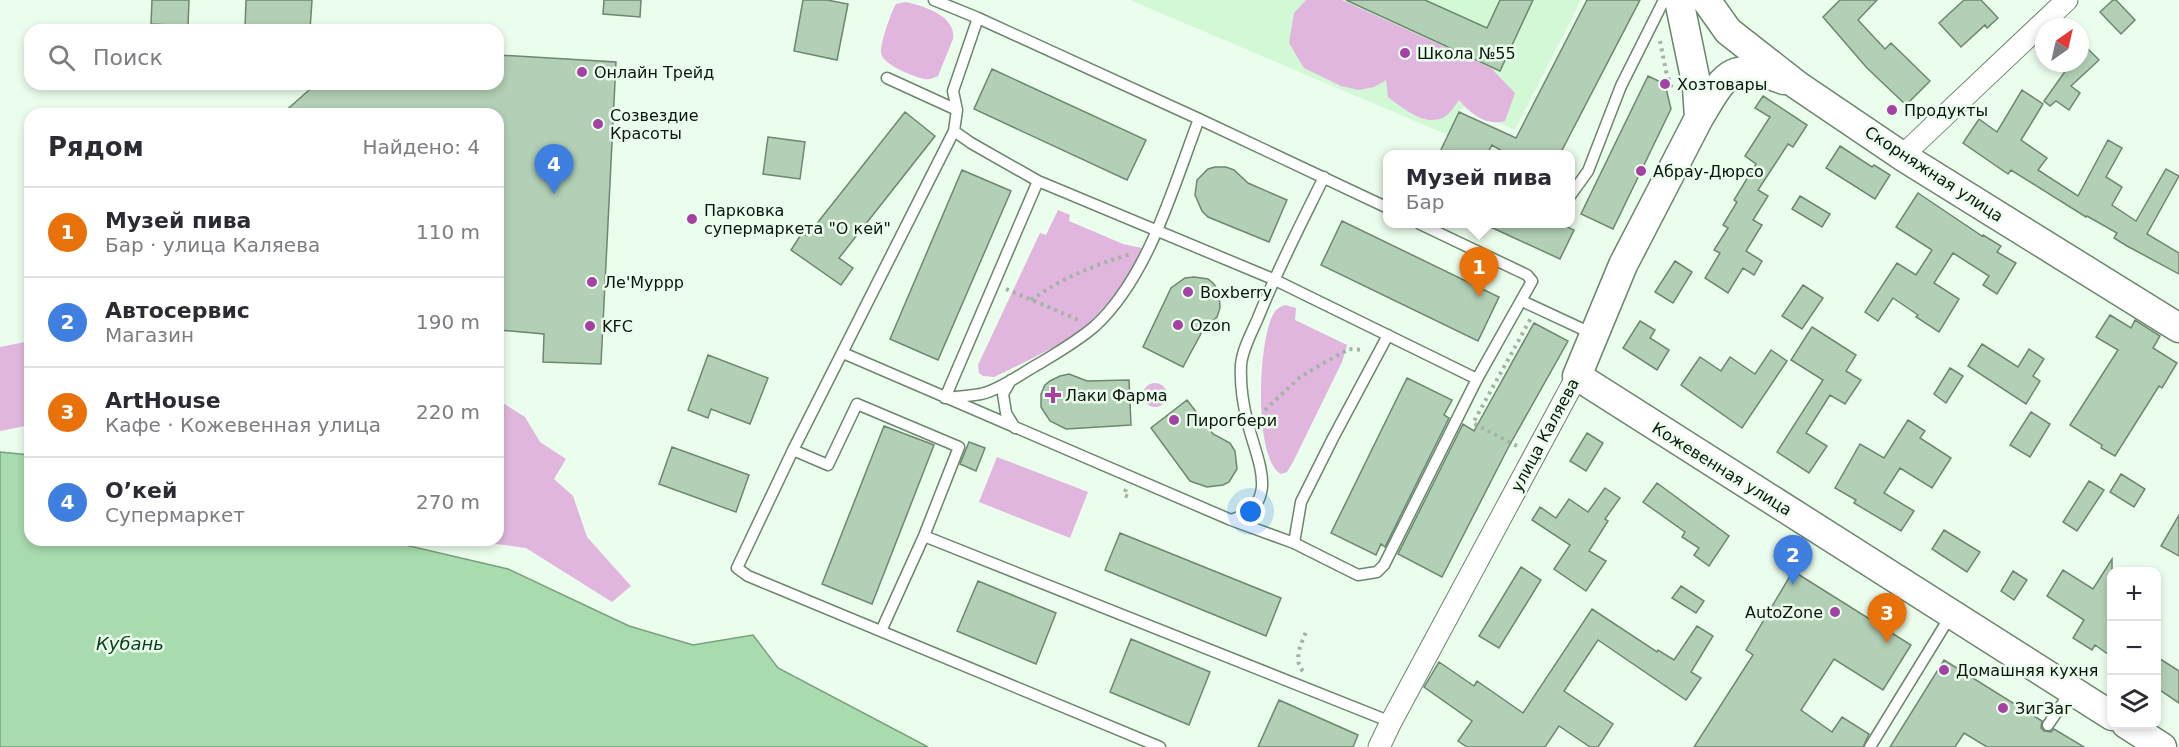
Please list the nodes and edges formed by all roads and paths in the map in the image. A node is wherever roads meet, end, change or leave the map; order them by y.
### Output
1 (934, 0) edge
2 (1664, 0) edge
3 (1679, 0) edge
4 (1706, 0) edge
5 (2067, 0) edge
6 (1656, 16) junction
7 (978, 18) junction
8 (887, 78) dead end
9 (1797, 85) junction
10 (1674, 97) dead end
11 (957, 110) junction
12 (1699, 118) junction
13 (1199, 119) junction
14 (954, 131) junction
15 (1902, 156) junction
16 (1324, 177) junction
17 (1038, 181) junction
18 (1575, 189) edge
19 (1383, 206) edge
20 (1428, 228) edge
21 (1156, 230) junction
22 (1150, 247) junction
23 (1274, 279) junction
24 (994, 284) junction
25 (1031, 300) junction
26 (1522, 301) junction
27 (1532, 317) dead end
28 (1094, 327) junction
29 (2179, 328) edge
30 (1593, 334) junction
31 (1388, 335) junction
32 (1378, 352) junction
33 (843, 353) junction
34 (1576, 376) junction
35 (1477, 379) junction
36 (1011, 380) junction
37 (945, 398) junction
38 (1265, 410) dead end
39 (1015, 428) junction
40 (1520, 448) dead end
41 (793, 450) junction
42 (1231, 520) junction
43 (924, 536) junction
44 (1294, 543) junction
45 (1952, 614) junction
46 (882, 631) junction
47 (1306, 632) dead end
48 (1310, 677) dead end
49 (2071, 690) junction
50 (2107, 713) edge
51 (1391, 722) junction
52 (2048, 725) dead end
53 (2134, 729) edge
54 (1160, 747) edge
55 (1379, 747) edge
56 (1870, 747) edge
57 (2162, 747) edge

1 - 7 lane
2 - 6 lane
3 - 12 main road
4 - 9 main road, Скорняжная улица
5 - 15 street
6 - 10 path
6 - 18 lane
7 - 11 lane
7 - 13 lane
8 - 11 lane
9 - 12 main road, улица Каляева
9 - 15 main road, Скорняжная улица
11 - 14 lane
12 - 30 main road, улица Каляева
13 - 16 lane
13 - 21 lane
14 - 17 lane
14 - 33 lane
15 - 29 main road, Скорняжная улица
16 - 19 lane
16 - 23 lane
17 - 21 lane
17 - 24 lane
20 - 26 lane
21 - 22 lane
21 - 23 lane
22 - 25 path
22 - 28 lane
23 - 31 lane
23 - 42 lane
24 - 25 path
24 - 37 lane
25 - 28 path
26 - 30 lane
26 - 35 lane
27 - 40 path
28 - 36 lane
30 - 34 main road, улица Каляева
31 - 32 lane
31 - 35 lane
32 - 38 path
32 - 44 lane
33 - 37 lane
33 - 41 lane
34 - 45 main road, Кожевенная улица
34 - 51 street, улица Каляева
35 - 44 lane
36 - 37 lane
36 - 39 lane
37 - 39 lane
39 - 42 lane
41 - 43 lane
41 - 46 lane
42 - 44 lane
43 - 46 lane
43 - 51 lane
45 - 49 main road, Кожевенная улица
45 - 56 lane
46 - 54 lane
47 - 48 path
49 - 50 main road, Кожевенная улица
49 - 52 lane
51 - 55 street, улица Каляева
53 - 57 main road

